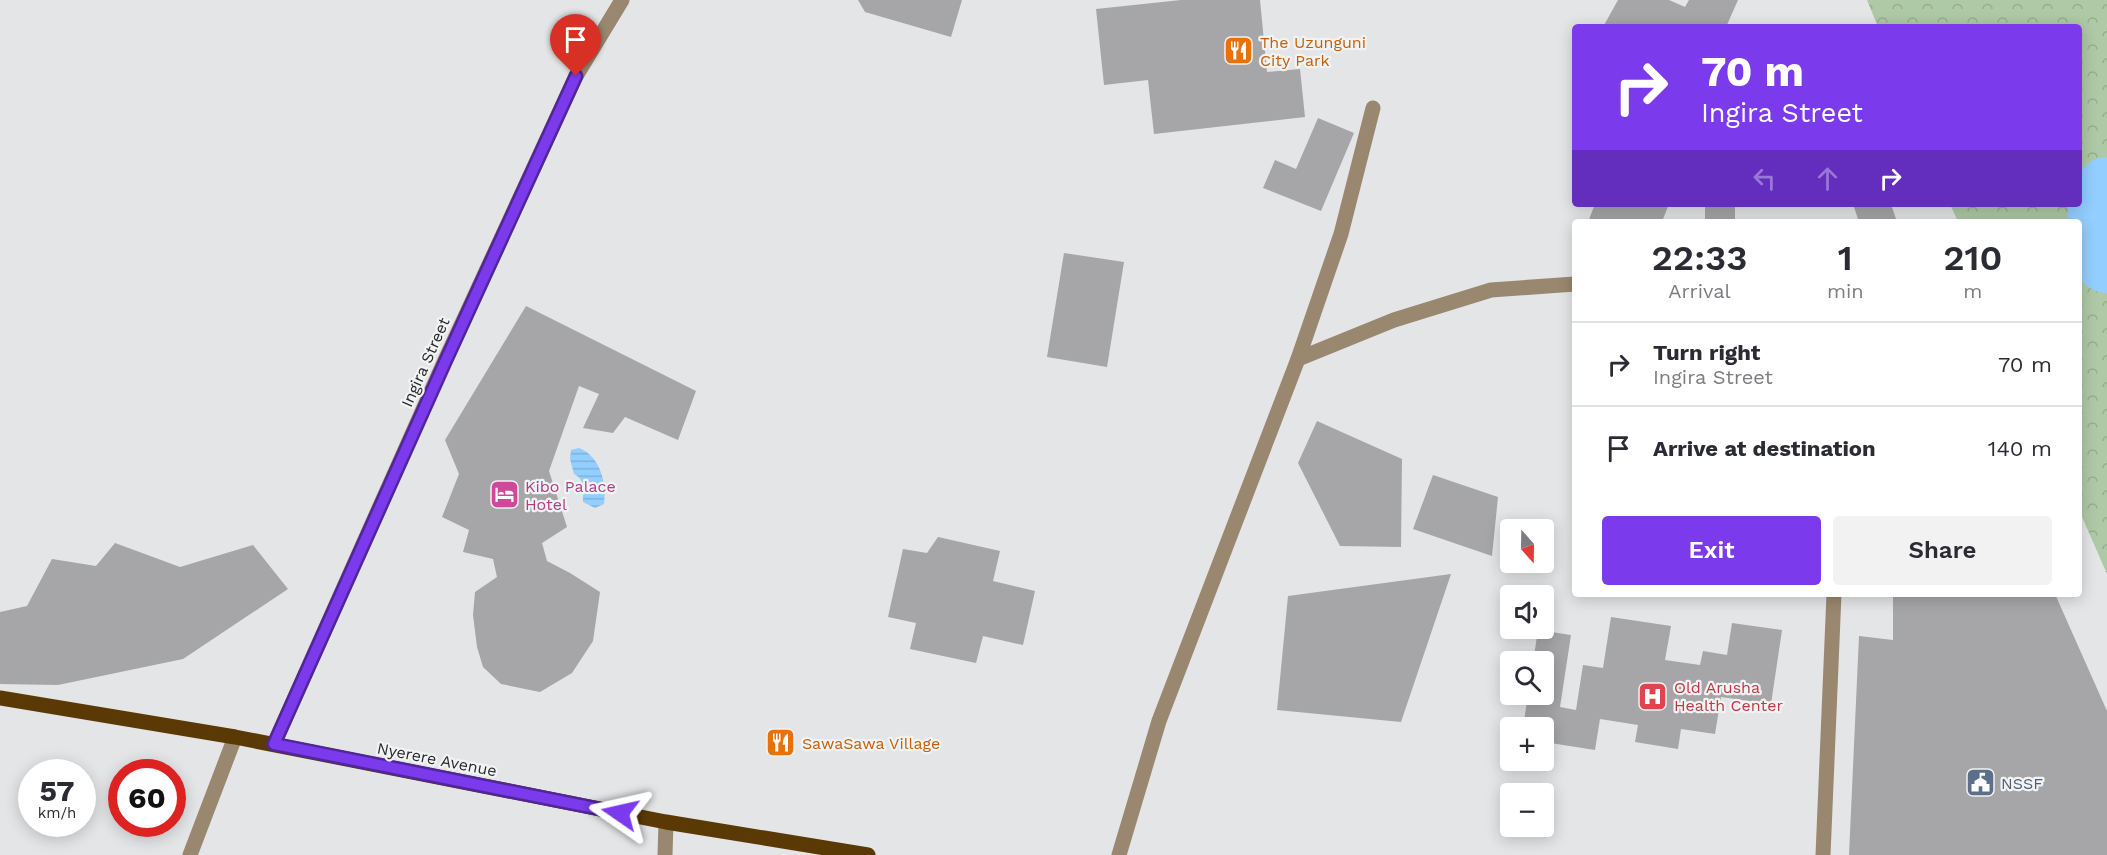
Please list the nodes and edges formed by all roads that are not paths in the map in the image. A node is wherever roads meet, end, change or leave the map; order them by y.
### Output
1 (622, 0) edge
2 (1373, 108) dead end
3 (1572, 284) edge
4 (1298, 359) junction
5 (1834, 597) edge
6 (0, 698) edge
7 (235, 737) junction
8 (274, 744) junction
9 (666, 822) junction
10 (190, 855) edge
11 (665, 855) edge
12 (868, 855) edge
13 (1119, 855) edge
14 (1823, 855) edge

1 - 8 street, Ingira Street
2 - 4 street
3 - 4 street
4 - 13 street
5 - 14 street
6 - 7 main road, Nyerere Avenue
7 - 8 main road, Nyerere Avenue
7 - 10 street
8 - 9 main road, Nyerere Avenue
9 - 11 street
9 - 12 main road, Nyerere Avenue

